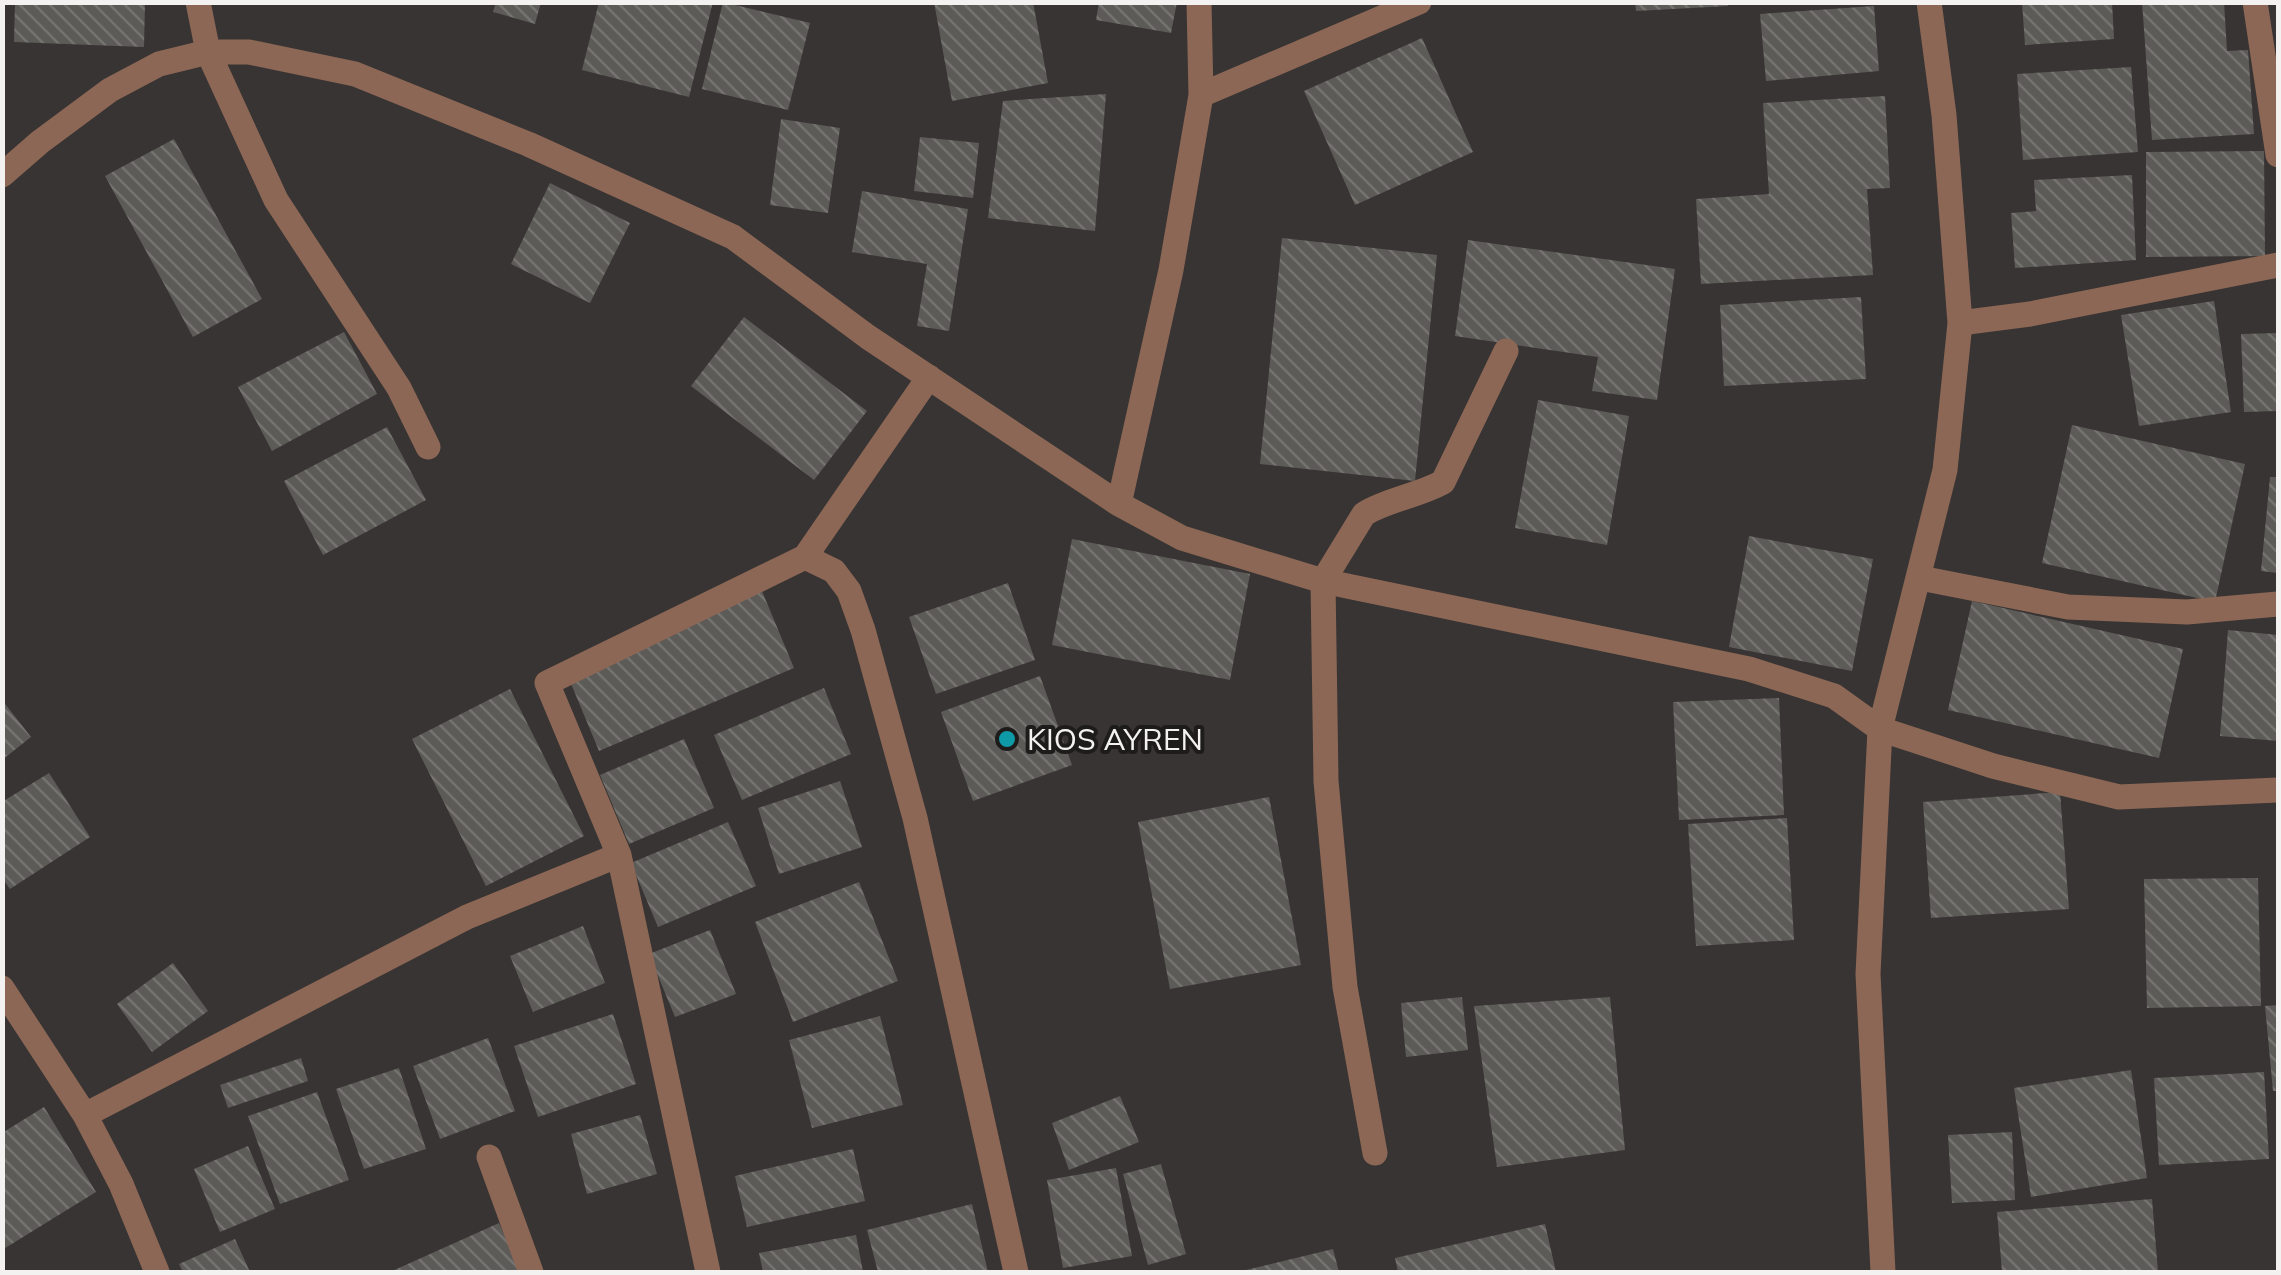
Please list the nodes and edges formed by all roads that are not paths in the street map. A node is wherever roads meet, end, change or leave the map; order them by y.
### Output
1 (198, 2) edge
2 (1199, 2) edge
3 (1418, 2) edge
4 (1928, 2) edge
5 (2256, 2) edge
6 (208, 52) junction
7 (1201, 95) junction
8 (2278, 154) edge
9 (2, 176) edge
10 (2278, 266) edge
11 (1960, 323) junction
12 (1506, 351) dead end
13 (930, 377) junction
14 (428, 447) dead end
15 (1120, 504) junction
16 (805, 557) junction
17 (1920, 578) junction
18 (1323, 580) junction
19 (2278, 604) edge
20 (1880, 729) junction
21 (2278, 790) edge
22 (619, 854) junction
23 (2, 988) edge
24 (85, 1115) junction
25 (1375, 1153) dead end
26 (489, 1157) dead end
27 (157, 1272) edge
28 (531, 1272) edge
29 (708, 1272) edge
30 (1016, 1272) edge
31 (1883, 1272) edge

1 - 6 street
2 - 7 street
3 - 7 street
4 - 11 street
5 - 8 street
6 - 9 street
6 - 13 street
6 - 14 street
7 - 15 street
10 - 11 street
11 - 17 street
12 - 18 street
13 - 15 street
13 - 16 street
15 - 18 street
16 - 22 street
16 - 30 street
17 - 19 street
17 - 20 street
18 - 20 street
18 - 25 street
20 - 21 street
20 - 31 street
22 - 24 street
22 - 29 street
23 - 24 street
24 - 27 street
26 - 28 street

